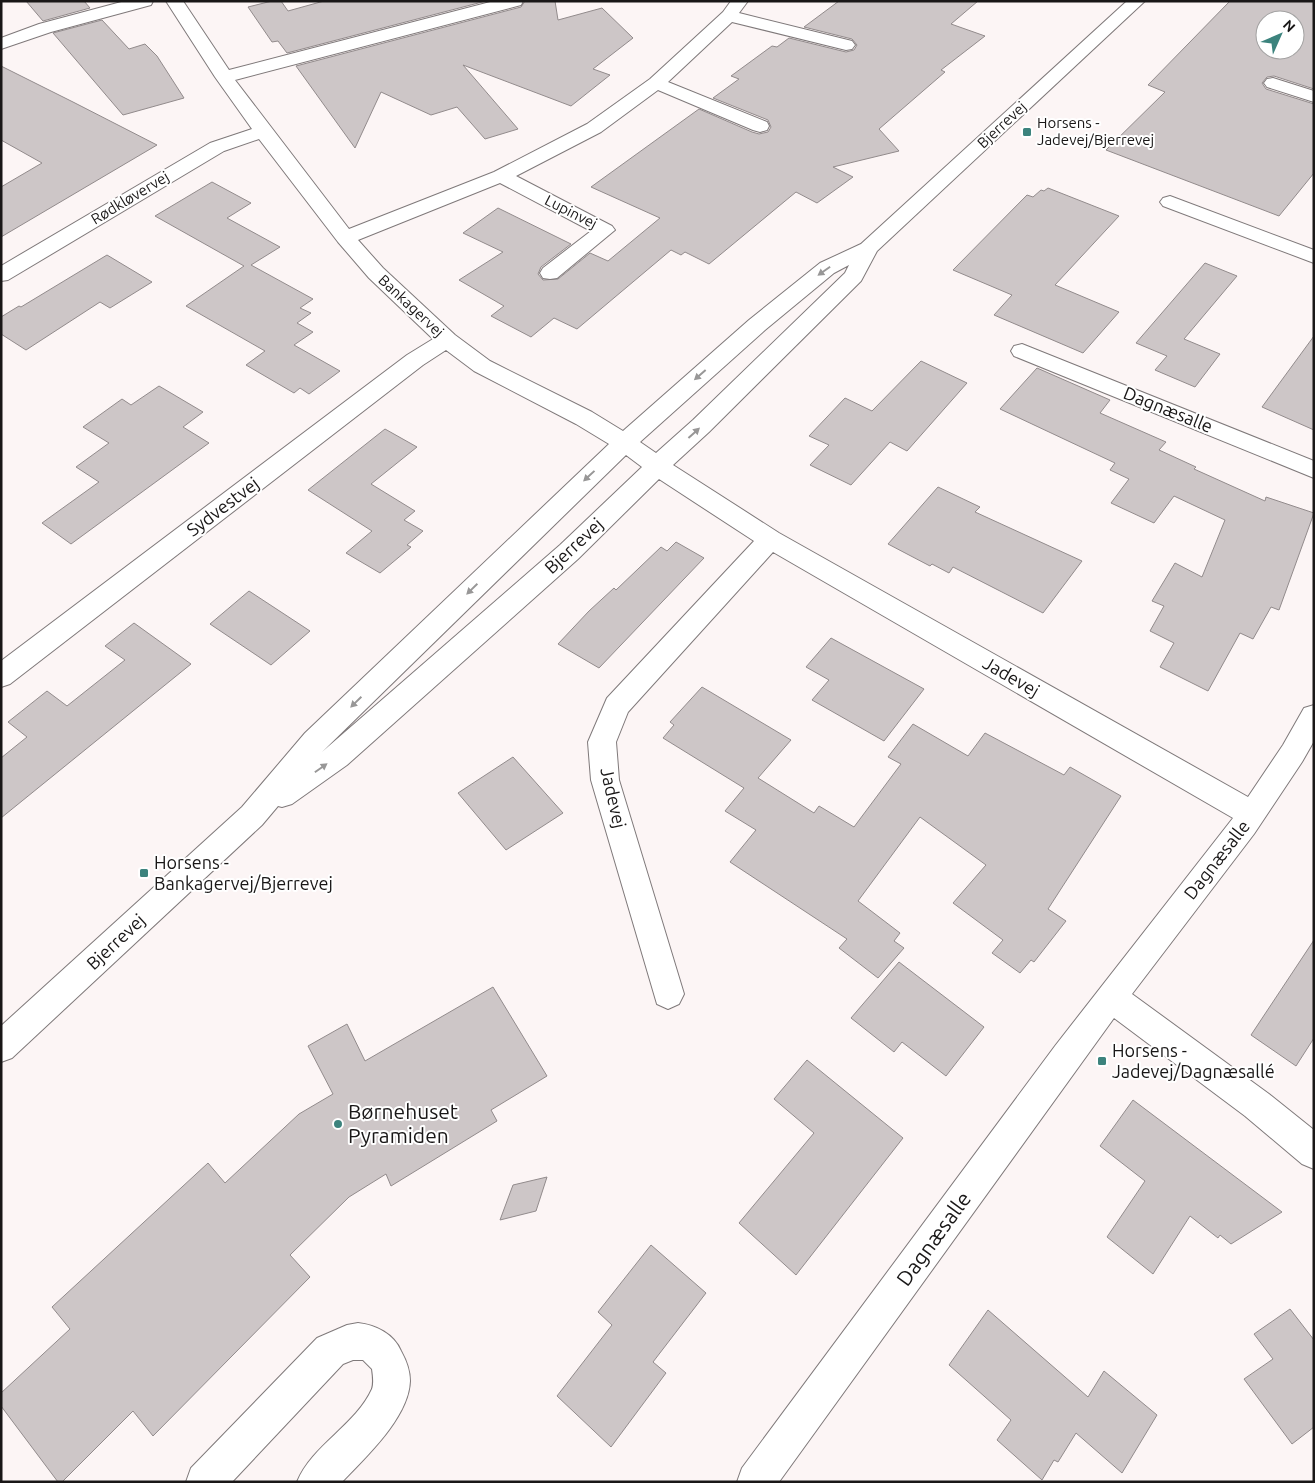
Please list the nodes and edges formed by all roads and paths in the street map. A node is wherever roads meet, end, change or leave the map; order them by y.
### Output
1 (145, 1) edge
2 (174, 1) edge
3 (515, 1) edge
4 (1137, 1) edge
5 (734, 9) edge
6 (1, 44) edge
7 (846, 45) dead end
8 (224, 77) junction
9 (656, 83) junction
10 (1273, 83) dead end
11 (1314, 97) edge
12 (760, 126) dead end
13 (263, 131) junction
14 (501, 176) junction
15 (1170, 202) dead end
16 (345, 238) junction
17 (868, 248) junction
18 (1314, 258) edge
19 (550, 273) dead end
20 (1, 275) edge
21 (447, 340) junction
22 (1022, 351) dead end
23 (625, 443) junction
24 (658, 465) junction
25 (1314, 470) edge
26 (770, 539) junction
27 (1, 676) edge
28 (1314, 716) edge
29 (1252, 814) junction
30 (252, 816) junction
31 (668, 994) dead end
32 (1111, 997) junction
33 (1, 1047) edge
34 (1314, 1152) edge
35 (205, 1482) edge
36 (316, 1482) edge
37 (756, 1482) edge

1 - 6 street
2 - 8 street, Bankagervej
3 - 8 street
4 - 17 street, Bjerrevej
5 - 7 street
5 - 9 street
8 - 13 street, Bankagervej
9 - 12 street
9 - 14 street
10 - 11 street
13 - 16 street, Bankagervej
13 - 20 street, Rødkløvervej
14 - 16 street
14 - 19 street, Lupinvej
15 - 18 street
16 - 21 street, Bankagervej
17 -> 23 street, Bjerrevej
24 -> 17 street, Bjerrevej
21 - 23 street, Bankagervej
21 - 27 street, Sydvestvej
22 - 25 street, Dagnæsalle
23 - 24 street, Bankagervej
23 -> 30 street, Bjerrevej
24 - 26 street, Jadevej
30 -> 24 street, Bjerrevej
26 - 29 street, Jadevej
26 - 31 street, Jadevej
28 - 29 street, Dagnæsalle
29 - 32 street, Dagnæsalle
30 - 33 street, Bjerrevej
32 - 34 street
32 - 37 street, Dagnæsalle
35 - 36 street

